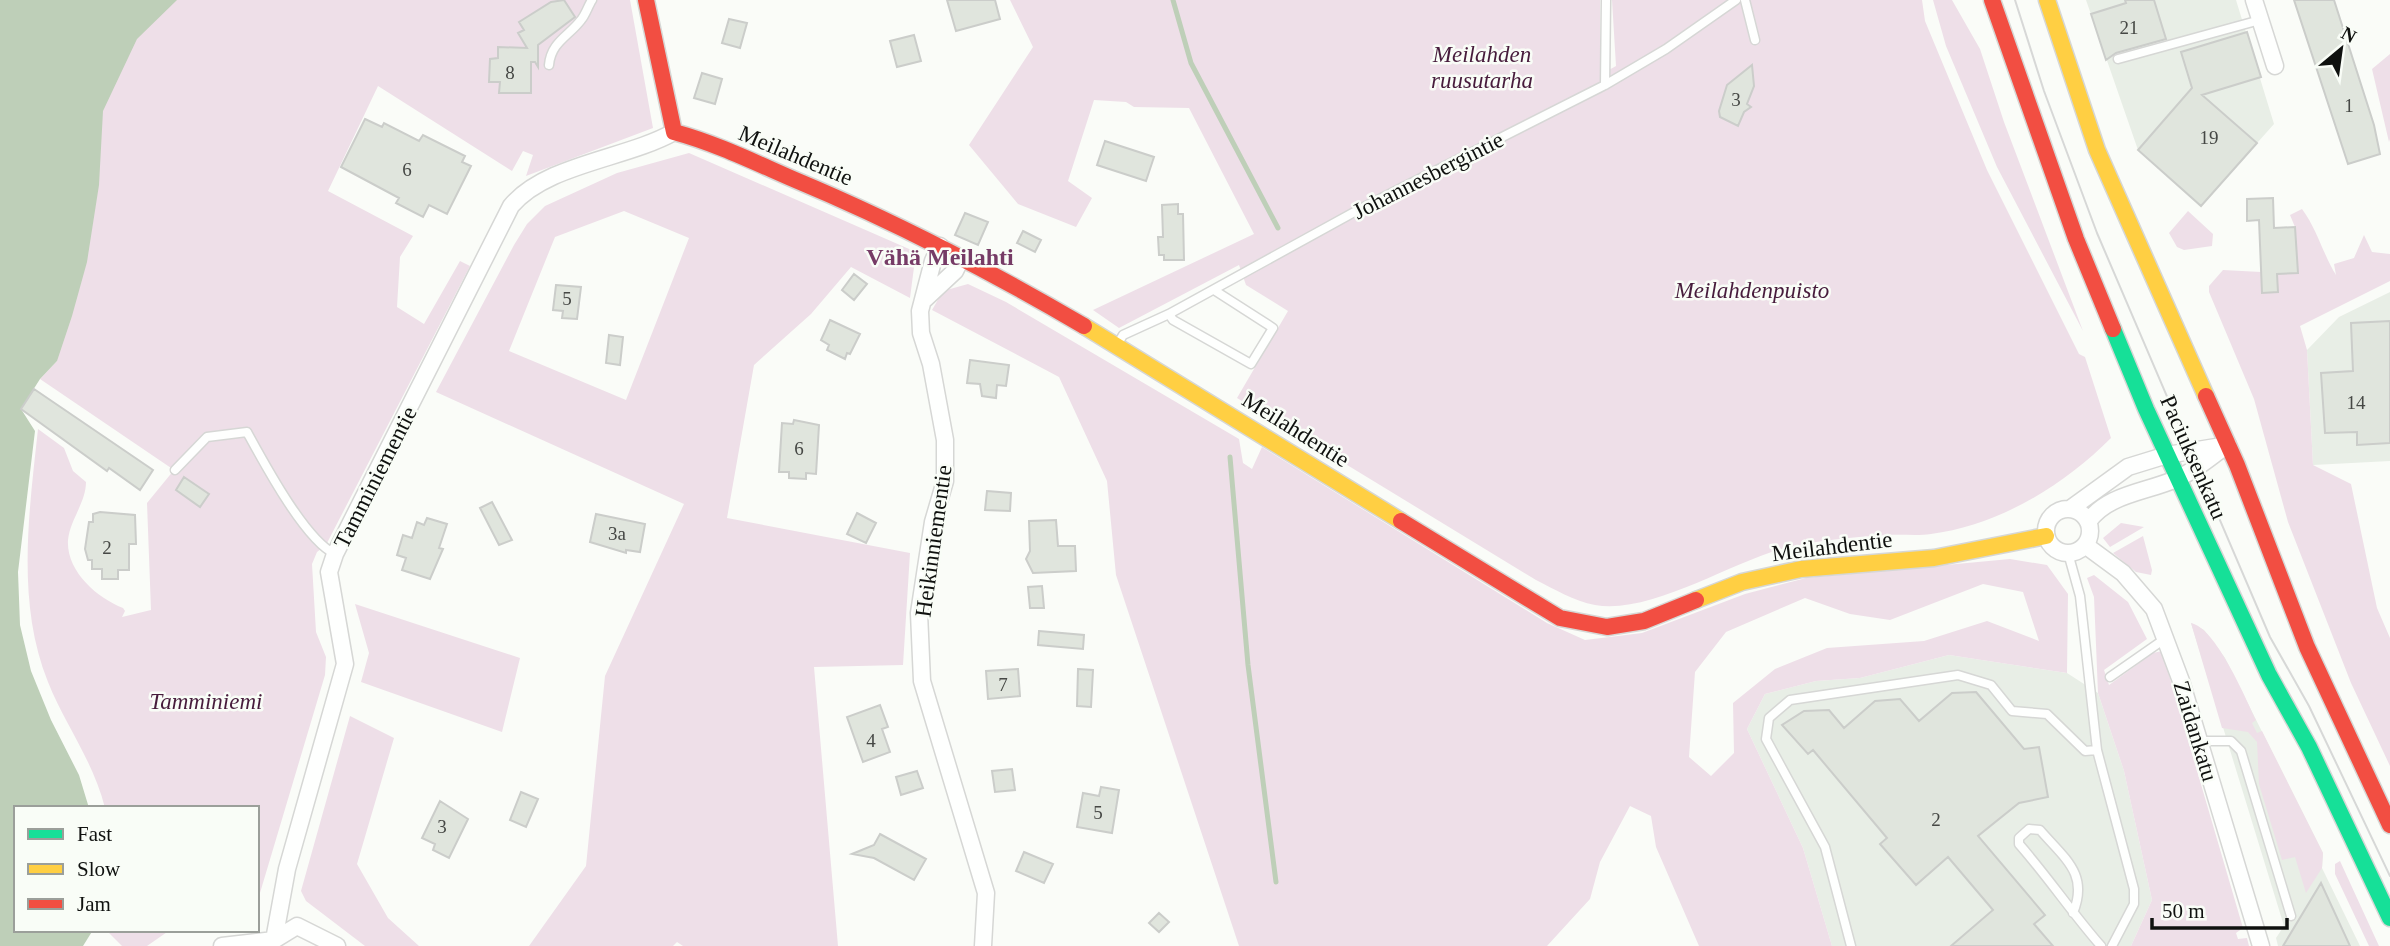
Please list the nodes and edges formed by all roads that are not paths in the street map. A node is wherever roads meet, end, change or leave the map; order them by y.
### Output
1 (592, 0) edge
2 (646, 0) edge
3 (1606, 0) edge
4 (1736, 0) edge
5 (1745, 0) edge
6 (1992, 0) edge
7 (2047, 0) edge
8 (2254, 0) edge
9 (2260, 20) junction
10 (1755, 40) dead end
11 (2118, 59) dead end
12 (549, 65) dead end
13 (2275, 66) dead end
14 (1605, 85) junction
15 (674, 132) junction
16 (940, 246) junction
17 (962, 257) junction
18 (1214, 290) junction
19 (925, 299) junction
20 (1169, 314) junction
21 (1117, 344) junction
22 (2228, 445) junction
23 (2167, 455) junction
24 (174, 470) dead end
25 (2178, 479) junction
26 (2070, 509) junction
27 (2088, 522) junction
28 (2046, 536) junction
29 (2085, 545) junction
30 (2068, 553) junction
31 (335, 554) junction
32 (2166, 638) junction
33 (2110, 677) dead end
34 (2199, 741) junction
35 (2097, 750) junction
36 (2390, 825) edge
37 (2073, 914) junction
38 (2291, 916) dead end
39 (2390, 918) edge
40 (277, 943) edge
41 (222, 946) edge
42 (337, 946) edge
43 (983, 946) edge
44 (1851, 946) edge
45 (2101, 946) edge
46 (2112, 946) edge
47 (2261, 946) edge

1 - 12 lane
2 - 15 main road
3 - 14 lane
4 - 14 lane, Johannesbergintie
5 - 10 lane
6 - 23 main road, Paciuksenkatu
7 - 22 main road, Paciuksenkatu
8 - 9 street
9 - 11 lane
9 - 13 street
14 - 18 lane, Johannesbergintie
15 - 16 main road, Meilahdentie
15 - 31 street, Tamminiementie
16 - 17 main road, Meilahdentie
16 - 19 street, Heikinniementie
17 - 19 street
17 - 21 main road, Meilahdentie
18 - 20 lane, Johannesbergintie
18 - 20 lane
19 - 43 street, Heikinniementie
20 - 21 lane, Johannesbergintie
21 - 28 main road, Meilahdentie
22 - 23 street
22 - 25 street
22 - 36 main road, Paciuksenkatu
23 - 25 main road, Paciuksenkatu
23 - 26 street
24 - 31 lane
25 - 27 street
25 - 39 main road, Paciuksenkatu
26 - 27 street
26 - 28 street
27 - 29 street
28 - 30 street
29 - 30 street
29 - 32 street, Zaidankatu
30 - 35 lane
31 - 40 street, Tamminiementie
32 - 33 lane
32 - 34 street, Zaidankatu
34 - 38 lane
34 - 47 street, Zaidankatu
35 - 44 lane
35 - 46 lane
37 - 37 lane
37 - 45 lane
40 - 41 street
40 - 42 street

